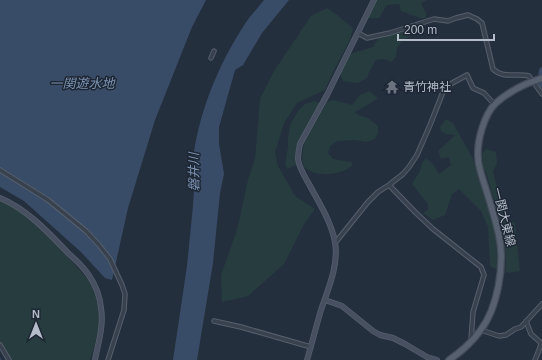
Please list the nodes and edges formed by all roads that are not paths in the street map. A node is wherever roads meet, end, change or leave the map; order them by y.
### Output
1 (374, 0) edge
2 (358, 33) junction
3 (214, 51) dead end
4 (211, 58) dead end
5 (542, 78) edge
6 (540, 88) edge
7 (542, 94) edge
8 (494, 104) junction
9 (0, 170) edge
10 (389, 185) junction
11 (0, 198) edge
12 (335, 243) junction
13 (325, 300) junction
14 (542, 304) edge
15 (214, 321) dead end
16 (526, 321) junction
17 (481, 330) junction
18 (471, 342) junction
19 (0, 345) edge
20 (311, 348) junction
21 (9, 360) edge
22 (95, 360) edge
23 (108, 360) edge
24 (307, 360) edge
25 (437, 360) edge
26 (449, 360) edge
27 (535, 360) edge

1 - 2 street
2 - 6 street
2 - 12 street
3 - 4 street
5 - 8 main road, 一関大東線, bridge
6 - 7 street
8 - 10 street
8 - 17 main road, 一関大東線
9 - 23 street
10 - 12 street
10 - 18 street
11 - 22 street
12 - 13 street
13 - 20 street
13 - 25 street
14 - 16 street
15 - 20 street
16 - 17 street
16 - 27 street
17 - 18 main road, 一関大東線
18 - 26 main road, 一関大東線
19 - 21 street
20 - 24 street

